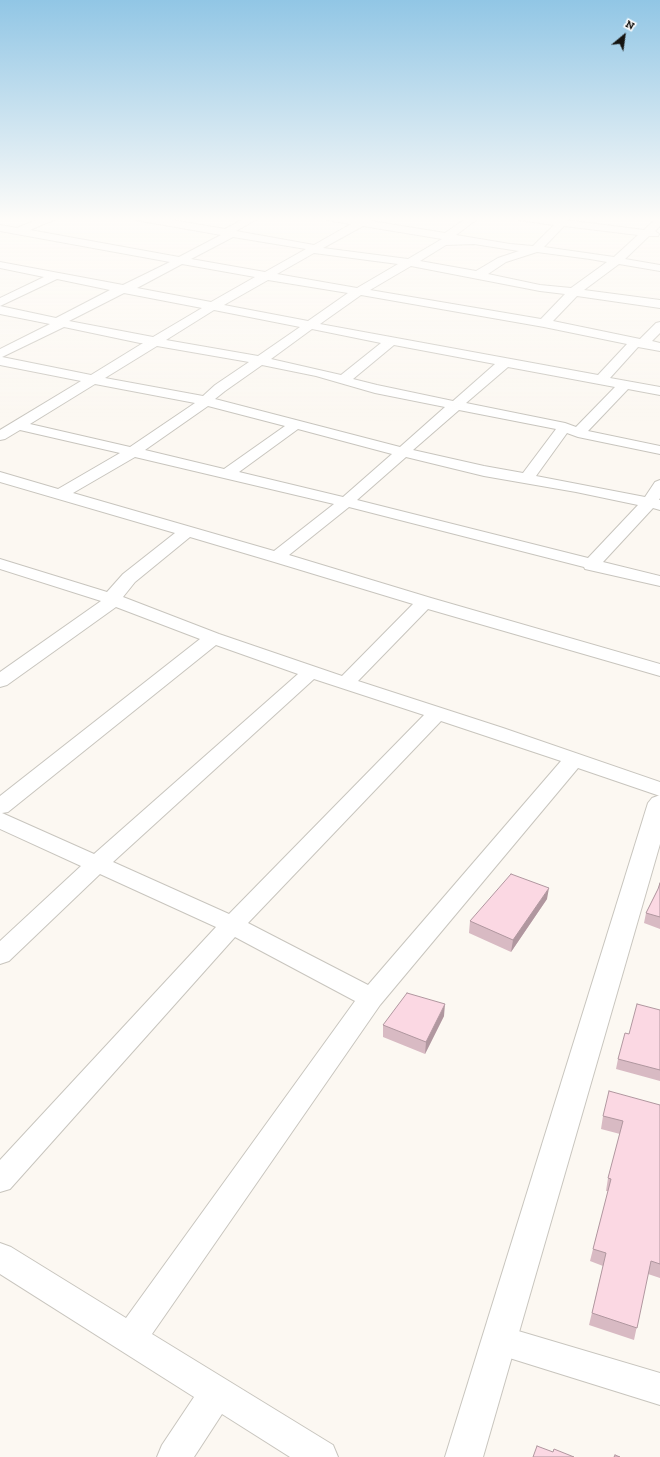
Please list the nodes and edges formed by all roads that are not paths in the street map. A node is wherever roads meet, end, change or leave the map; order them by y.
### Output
1 (36, 285) edge
2 (103, 285) edge
3 (132, 285) edge
4 (250, 285) edge
5 (318, 285) edge
6 (370, 285) edge
7 (526, 285) edge
8 (584, 285) edge
9 (124, 289) junction
10 (358, 292) junction
11 (575, 292) junction
12 (0, 302) edge
13 (660, 304) edge
14 (213, 306) junction
15 (0, 310) edge
16 (59, 322) junction
17 (544, 323) junction
18 (311, 325) junction
19 (660, 326) edge
20 (391, 341) junction
21 (156, 342) junction
22 (639, 343) junction
23 (660, 347) edge
24 (0, 354) edge
25 (259, 360) junction
26 (0, 361) edge
27 (505, 362) junction
28 (94, 378) junction
29 (343, 380) junction
30 (601, 380) junction
31 (624, 385) junction
32 (660, 392) edge
33 (205, 401) junction
34 (455, 405) junction
35 (18, 425) junction
36 (295, 425) junction
37 (571, 430) junction
38 (0, 436) edge
39 (660, 450) edge
40 (134, 452) junction
41 (402, 452) junction
42 (227, 474) junction
43 (0, 477) edge
44 (527, 478) junction
45 (660, 485) edge
46 (59, 495) junction
47 (346, 502) junction
48 (654, 504) edge
49 (187, 531) junction
50 (277, 557) junction
51 (591, 565) junction
52 (3, 568) edge
53 (660, 581) edge
54 (114, 600) junction
55 (425, 602) junction
56 (213, 638) junction
57 (660, 670) edge
58 (311, 672) junction
59 (0, 681) edge
60 (344, 683) junction
61 (437, 714) junction
62 (574, 759) junction
63 (660, 789) edge
64 (660, 803) edge
65 (0, 807) edge
66 (0, 820) edge
67 (98, 864) junction
68 (232, 925) junction
69 (0, 955) edge
70 (371, 998) junction
71 (0, 1180) edge
72 (0, 1257) edge
73 (130, 1338) junction
74 (498, 1340) junction
75 (660, 1389) edge
76 (217, 1392) junction
77 (174, 1457) edge
78 (321, 1457) edge
79 (464, 1457) edge

1 - 12 street
2 - 9 street
3 - 9 street
4 - 14 street
5 - 10 street
6 - 10 street
7 - 11 street
8 - 11 street
9 - 14 street
9 - 16 street
10 - 17 street
10 - 18 street
11 - 13 street
11 - 17 street
14 - 18 street
14 - 21 street
15 - 16 street
16 - 21 street
16 - 24 street
17 - 22 street
18 - 20 street
18 - 25 street
19 - 22 street
20 - 27 street
20 - 29 street
21 - 25 street
21 - 28 street
22 - 23 street
22 - 30 street
25 - 29 street
25 - 33 street
26 - 28 street
27 - 30 street
27 - 34 street
28 - 33 street
28 - 35 street
29 - 34 street
30 - 31 street
31 - 32 street
31 - 37 street
33 - 36 street
33 - 40 street
34 - 37 street
34 - 41 street
35 - 38 street
35 - 40 street
36 - 41 street
36 - 42 street
37 - 39 street
37 - 44 street
40 - 42 street
40 - 46 street
41 - 44 street
41 - 47 street
42 - 47 street
43 - 46 street
44 - 48 street
45 - 48 street
46 - 49 street
47 - 50 street
47 - 51 street
48 - 51 street
49 - 50 street
49 - 54 street
50 - 55 street
51 - 53 street
52 - 54 street
54 - 56 street
54 - 59 street
55 - 57 street
55 - 60 street
56 - 58 street
56 - 65 street
58 - 60 street
58 - 67 street
60 - 61 street
61 - 62 street
61 - 68 street
62 - 63 street
62 - 70 street
64 - 74 street
66 - 67 street
67 - 68 street
67 - 69 street
68 - 70 street
68 - 71 street
70 - 73 street
72 - 73 street
73 - 76 street
74 - 75 street
74 - 79 street
76 - 77 street
76 - 78 street

